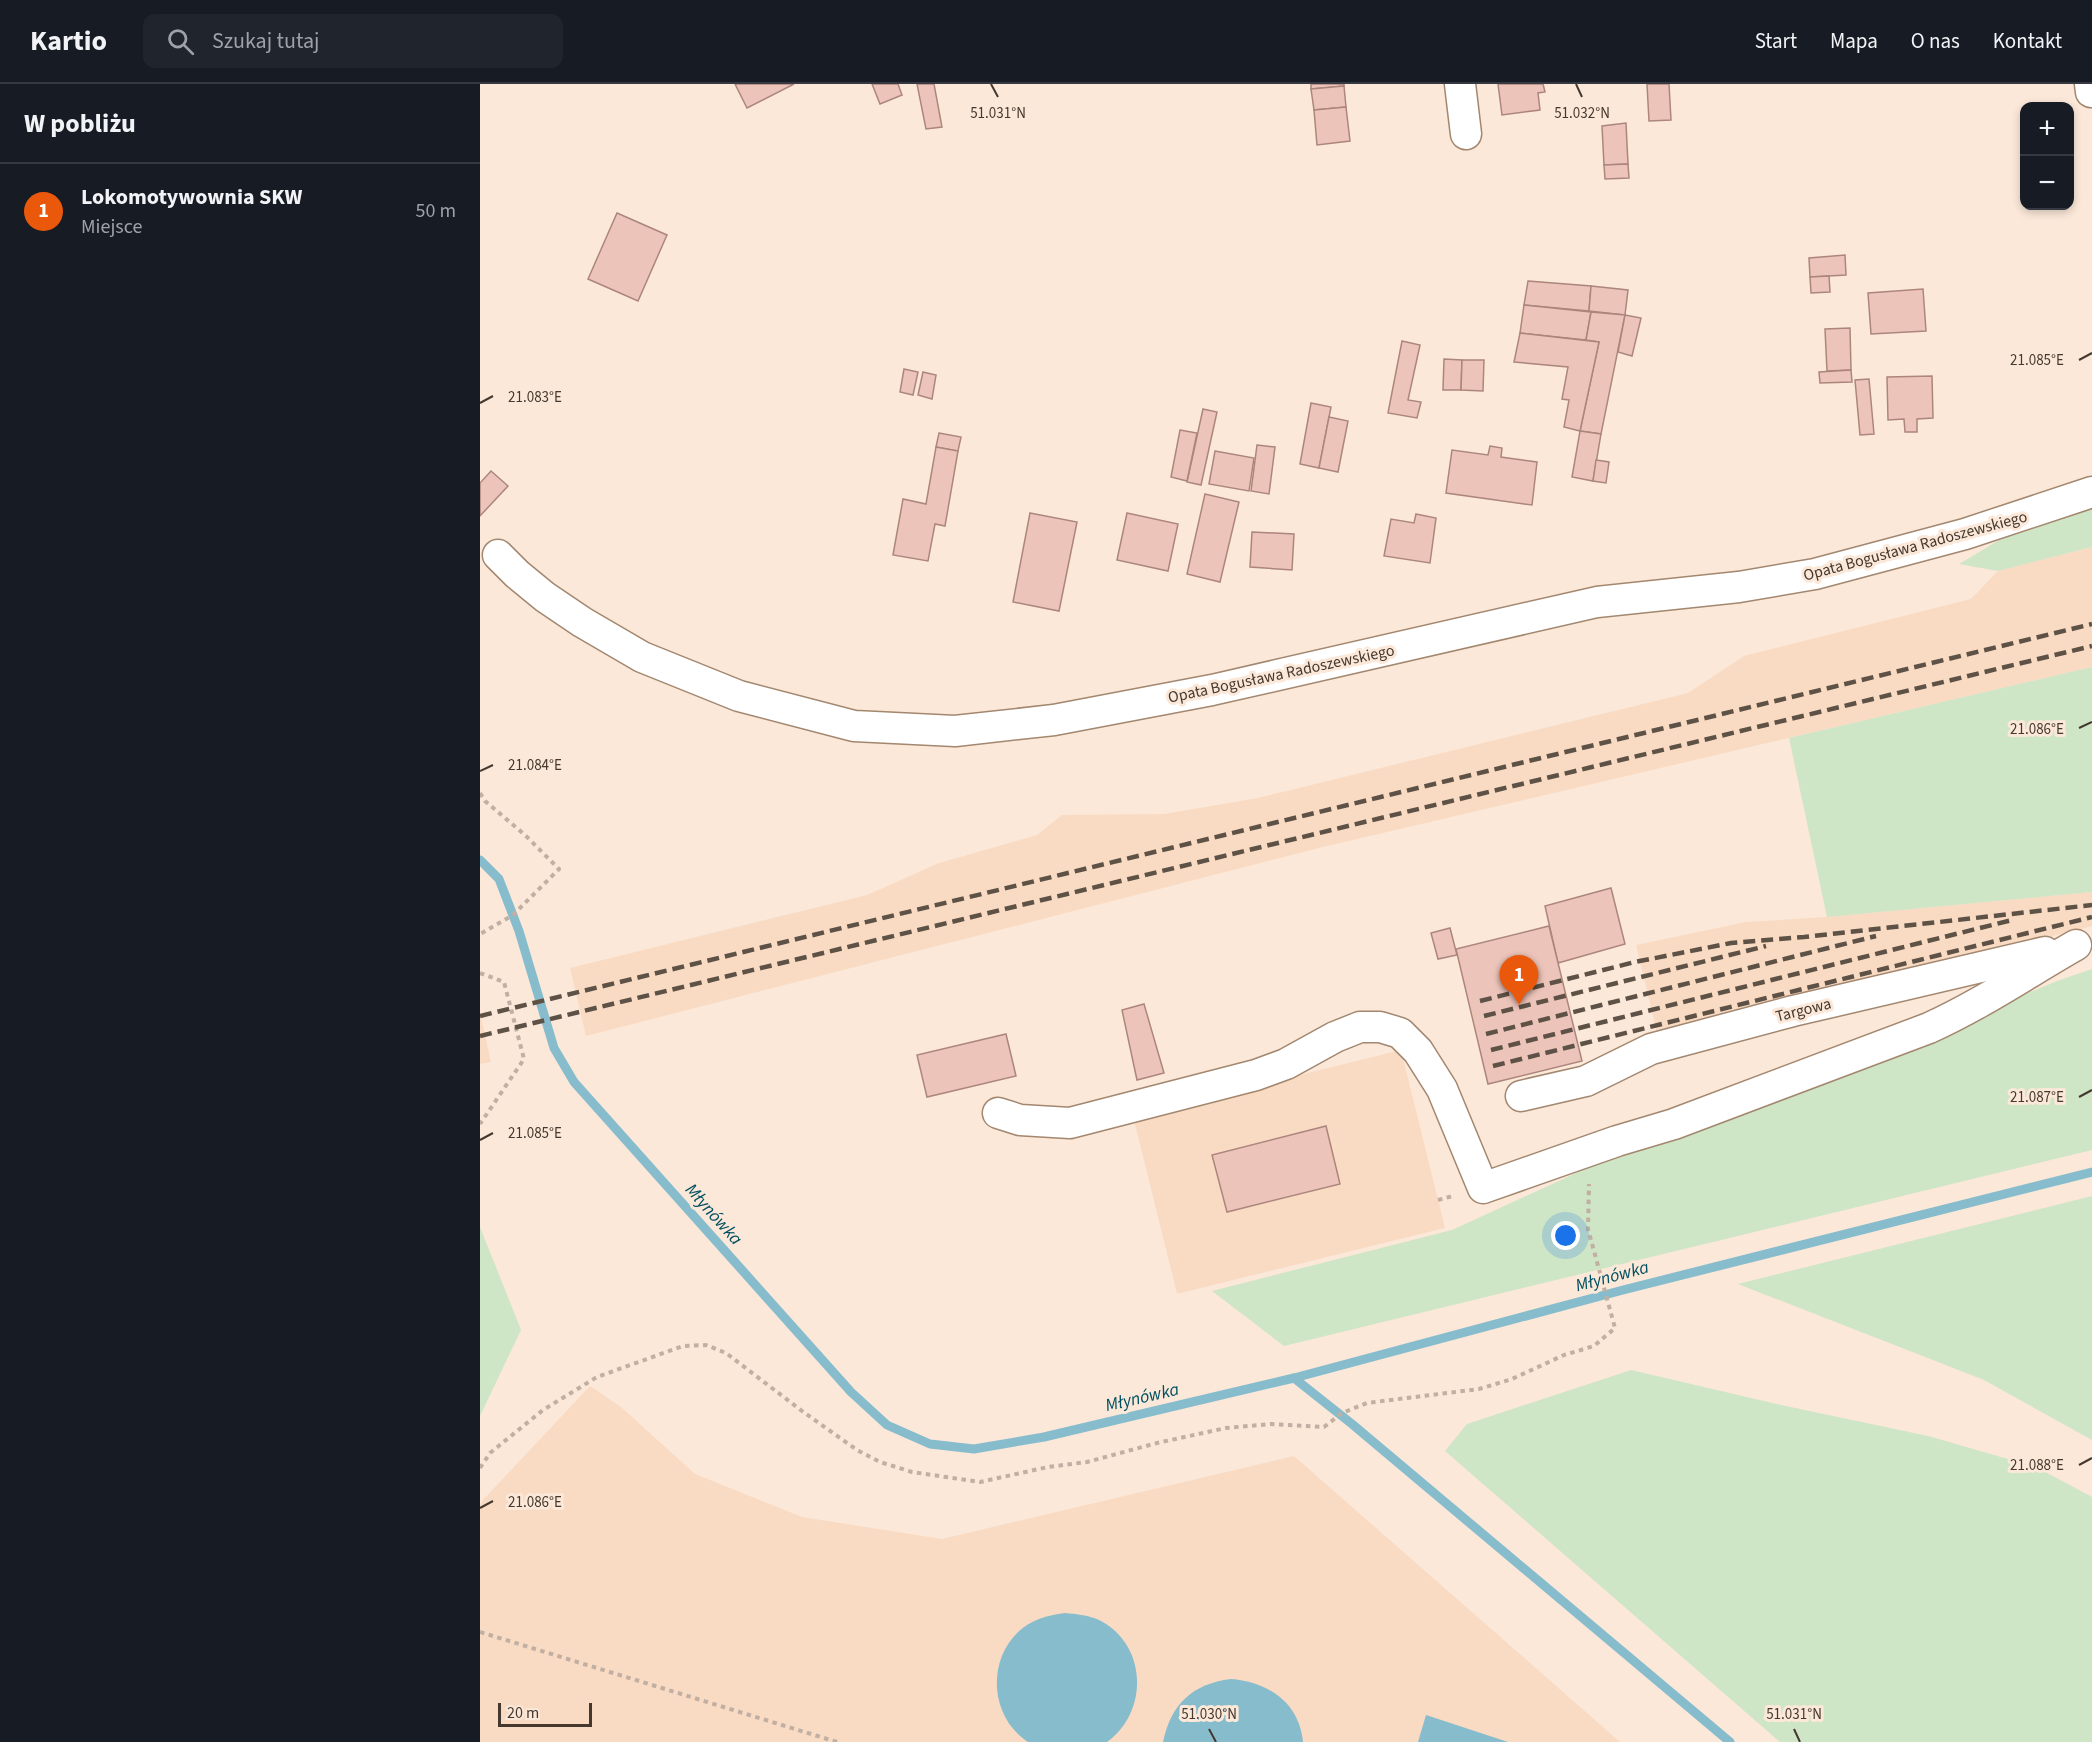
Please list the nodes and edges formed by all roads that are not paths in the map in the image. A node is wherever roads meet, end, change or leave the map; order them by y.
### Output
1 (1460, 84) edge
2 (1466, 134) dead end
3 (2092, 492) edge
4 (498, 555) dead end
5 (2084, 943) edge
6 (1521, 1096) dead end
7 (998, 1113) dead end

1 - 2 street
3 - 4 street, Opata Bogusława Radoszewskiego
5 - 6 street, Targowa
5 - 7 street

